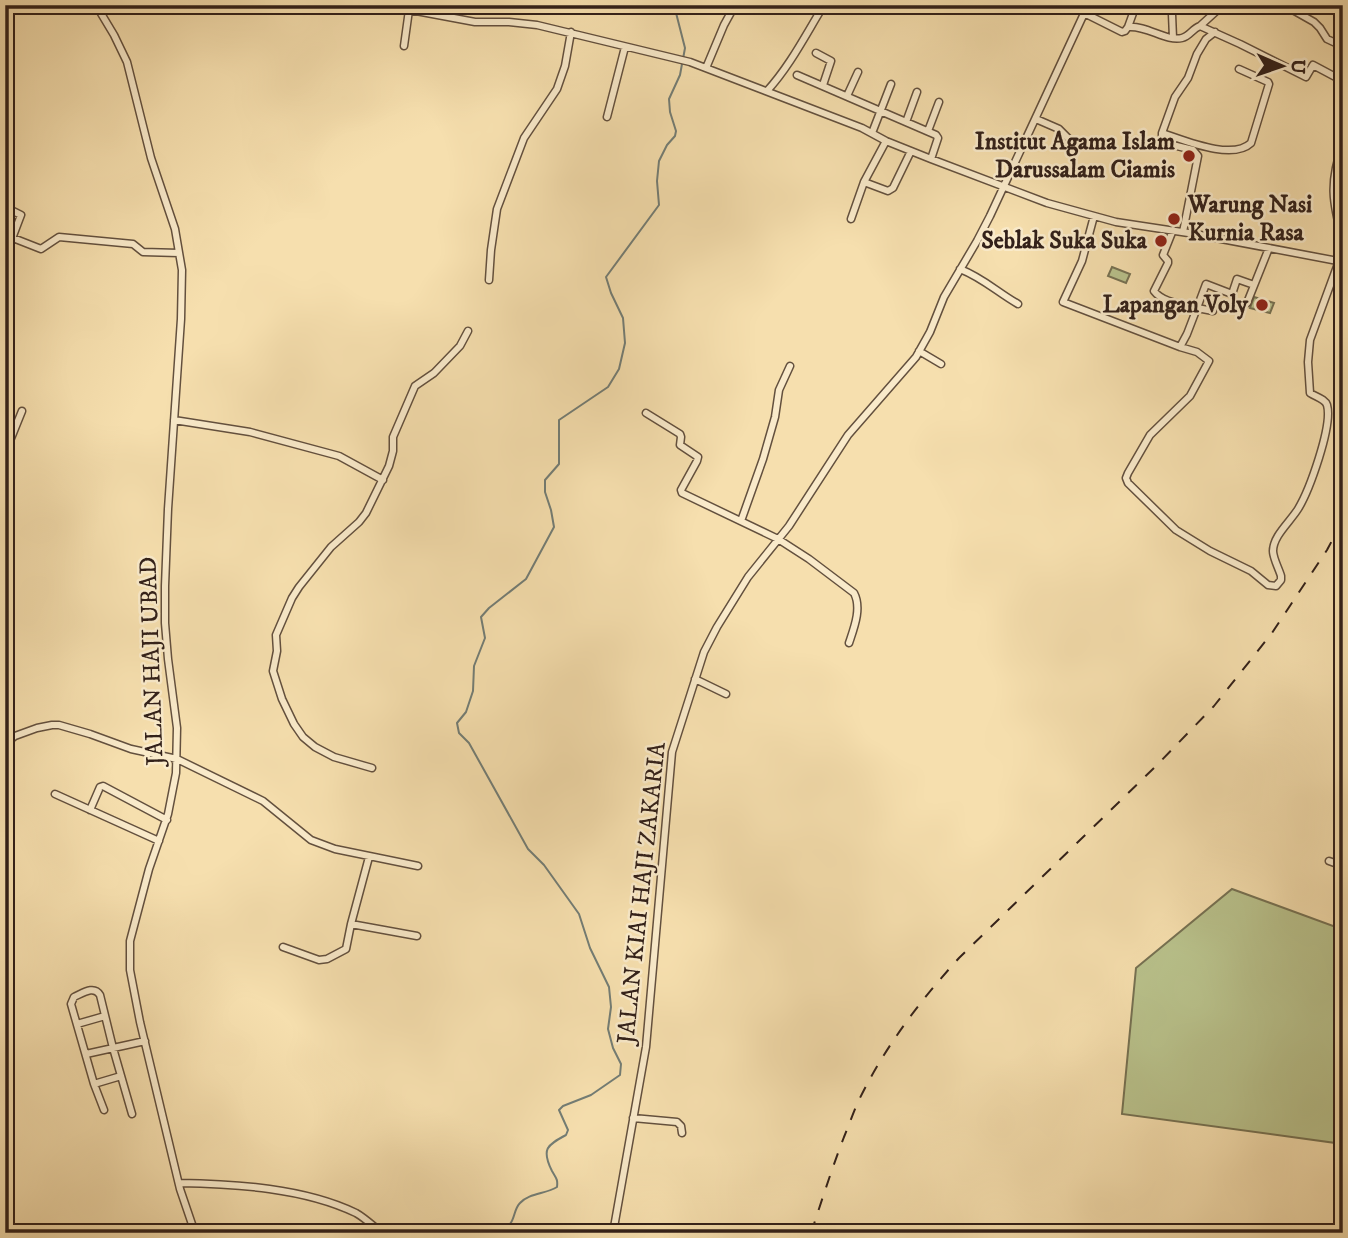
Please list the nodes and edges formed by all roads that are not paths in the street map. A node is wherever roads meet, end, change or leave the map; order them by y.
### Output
1 (96, 5) edge
2 (384, 5) edge
3 (735, 5) edge
4 (824, 5) edge
5 (1088, 5) edge
6 (1136, 5) edge
7 (1175, 5) edge
8 (1223, 5) edge
9 (1284, 5) edge
10 (409, 10) junction
11 (1084, 13) junction
12 (1200, 26) junction
13 (1128, 27) junction
14 (571, 32) junction
15 (1214, 32) junction
16 (1173, 36) junction
17 (404, 46) dead end
18 (625, 47) junction
19 (1342, 47) edge
20 (816, 53) dead end
21 (706, 68) junction
22 (1239, 69) dead end
23 (858, 72) dead end
24 (797, 75) dead end
25 (1343, 81) edge
26 (891, 84) dead end
27 (822, 85) junction
28 (767, 91) junction
29 (917, 92) dead end
30 (847, 96) junction
31 (939, 102) dead end
32 (881, 112) junction
33 (607, 117) dead end
34 (1036, 119) junction
35 (906, 122) junction
36 (929, 131) junction
37 (872, 133) junction
38 (1162, 133) junction
39 (1068, 138) dead end
40 (886, 141) junction
41 (1343, 143) edge
42 (911, 151) junction
43 (931, 159) junction
44 (864, 182) junction
45 (1003, 187) junction
46 (5, 207) edge
47 (1094, 216) junction
48 (851, 219) dead end
49 (1173, 230) junction
50 (1183, 232) junction
51 (10, 240) edge
52 (1343, 241) edge
53 (1269, 248) junction
54 (179, 253) junction
55 (5, 257) edge
56 (1341, 262) edge
57 (960, 269) junction
58 (489, 280) dead end
59 (1254, 285) junction
60 (1247, 303) dead end
61 (1017, 304) dead end
62 (1197, 307) junction
63 (1213, 312) dead end
64 (468, 331) dead end
65 (1180, 347) junction
66 (919, 351) junction
67 (941, 365) dead end
68 (790, 366) dead end
69 (22, 411) dead end
70 (646, 413) dead end
71 (174, 420) junction
72 (5, 453) edge
73 (383, 480) junction
74 (741, 521) junction
75 (778, 539) junction
76 (849, 643) dead end
77 (695, 679) junction
78 (726, 694) dead end
79 (5, 744) edge
80 (177, 759) junction
81 (372, 768) dead end
82 (55, 794) dead end
83 (90, 810) junction
84 (167, 820) junction
85 (159, 841) junction
86 (369, 857) junction
87 (1329, 861) dead end
88 (418, 866) dead end
89 (1343, 866) edge
90 (351, 924) junction
91 (417, 936) dead end
92 (283, 947) dead end
93 (105, 1016) junction
94 (77, 1024) junction
95 (145, 1041) junction
96 (113, 1048) junction
97 (86, 1054) junction
98 (121, 1076) junction
99 (94, 1084) junction
100 (104, 1110) dead end
101 (132, 1114) dead end
102 (632, 1118) junction
103 (682, 1133) dead end
104 (179, 1183) junction
105 (195, 1233) edge
106 (382, 1233) edge
107 (613, 1233) edge

1 - 54 street, JALAN HAJI UBAD
2 - 10 street
3 - 21 street
4 - 28 street
5 - 11 street, JALAN KIAI HAJI ZAKARIA
6 - 13 street
7 - 16 street
8 - 12 street
9 - 19 street
10 - 14 street
10 - 17 street
11 - 13 street
11 - 34 street, JALAN KIAI HAJI ZAKARIA
12 - 15 street
12 - 16 street
13 - 16 street
14 - 18 street
14 - 58 street
15 - 25 street
15 - 38 street
18 - 21 street
18 - 33 street
20 - 27 street
21 - 28 street
22 - 38 street
23 - 30 street
24 - 27 street
26 - 32 street
27 - 30 street
28 - 37 street
29 - 35 street
30 - 32 street
31 - 36 street
32 - 35 street
32 - 37 street
34 - 39 street
34 - 45 street, JALAN KIAI HAJI ZAKARIA
35 - 36 street
36 - 43 street
37 - 40 street
38 - 50 street
40 - 42 street
40 - 44 street
41 - 52 street
42 - 43 street
42 - 44 street
43 - 45 street
44 - 48 street
45 - 47 street
45 - 57 street, JALAN KIAI HAJI ZAKARIA
46 - 51 street
47 - 49 street
47 - 65 street
49 - 50 street
49 - 62 street
50 - 53 street
51 - 54 street
51 - 55 street
53 - 56 street
53 - 59 street
54 - 71 street, JALAN HAJI UBAD
56 - 65 street
57 - 61 street
57 - 66 street, JALAN KIAI HAJI ZAKARIA
59 - 60 street
59 - 62 street
62 - 63 street
62 - 65 street
64 - 73 street
66 - 67 street
66 - 75 street, JALAN KIAI HAJI ZAKARIA
68 - 74 street
69 - 72 street
70 - 74 street
71 - 73 street
71 - 80 street, JALAN HAJI UBAD
73 - 81 street
74 - 75 street
75 - 76 street
75 - 77 street, JALAN KIAI HAJI ZAKARIA
77 - 78 street
77 - 102 street, JALAN KIAI HAJI ZAKARIA
79 - 80 street
80 - 84 street, JALAN HAJI UBAD
80 - 86 street
82 - 83 street
83 - 84 street
83 - 85 street
84 - 85 street, JALAN HAJI UBAD
85 - 95 street, JALAN HAJI UBAD
86 - 88 street
86 - 90 street
87 - 89 street
90 - 91 street
90 - 92 street
93 - 94 street
93 - 94 street
93 - 96 street
94 - 97 street
95 - 96 street
95 - 104 street, JALAN HAJI UBAD
96 - 97 street
96 - 98 street
97 - 99 street
98 - 99 street
98 - 101 street
99 - 100 street
102 - 103 street
102 - 107 street, JALAN KIAI HAJI ZAKARIA
104 - 105 street, JALAN HAJI UBAD
104 - 106 street

